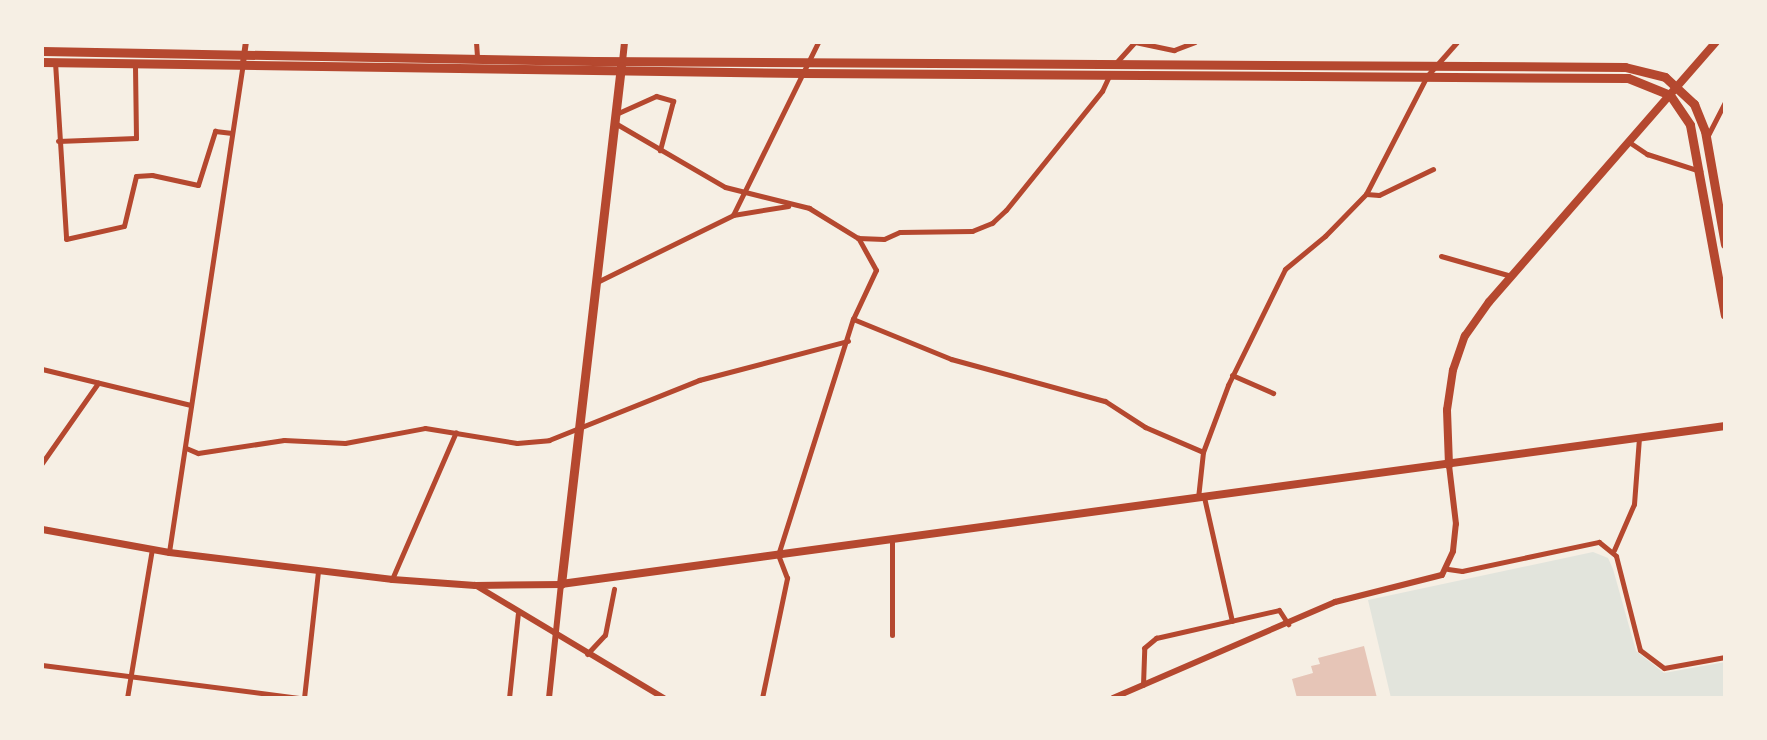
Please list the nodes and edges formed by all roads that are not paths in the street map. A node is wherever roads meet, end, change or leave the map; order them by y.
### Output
1 (246, 42) edge
2 (476, 42) edge
3 (624, 42) edge
4 (818, 42) edge
5 (1195, 42) edge
6 (1457, 42) edge
7 (1716, 42) edge
8 (42, 51) edge
9 (244, 58) junction
10 (477, 58) junction
11 (42, 62) edge
12 (55, 62) junction
13 (808, 62) junction
14 (135, 64) junction
15 (1114, 64) junction
16 (621, 66) junction
17 (1436, 66) junction
18 (803, 73) junction
19 (1110, 75) junction
20 (1427, 76) junction
21 (1678, 86) junction
22 (1670, 94) junction
23 (1725, 102) edge
24 (615, 118) junction
25 (232, 134) junction
26 (1706, 139) junction
27 (58, 141) junction
28 (1629, 142) junction
29 (660, 150) junction
30 (1433, 169) dead end
31 (1700, 171) junction
32 (748, 192) junction
33 (1366, 194) junction
34 (791, 205) junction
35 (733, 215) junction
36 (858, 239) junction
37 (1725, 244) edge
38 (1441, 256) dead end
39 (1511, 276) junction
40 (597, 282) junction
41 (1725, 315) edge
42 (853, 319) junction
43 (848, 341) junction
44 (42, 369) edge
45 (1232, 375) junction
46 (98, 383) junction
47 (1273, 393) dead end
48 (191, 405) junction
49 (582, 426) junction
50 (1725, 426) edge
51 (456, 432) junction
52 (1639, 437) junction
53 (186, 448) junction
54 (1203, 452) junction
55 (42, 463) edge
56 (1449, 465) junction
57 (1201, 498) junction
58 (42, 529) edge
59 (892, 539) junction
60 (152, 549) junction
61 (1614, 550) junction
62 (169, 552) junction
63 (778, 555) junction
64 (1447, 569) junction
65 (318, 571) junction
66 (392, 579) junction
67 (561, 583) junction
68 (475, 586) junction
69 (614, 589) dead end
70 (518, 613) junction
71 (1232, 621) junction
72 (1288, 624) junction
73 (892, 635) dead end
74 (556, 636) junction
75 (587, 654) junction
76 (1725, 657) edge
77 (42, 665) edge
78 (130, 677) junction
79 (1143, 685) junction
80 (127, 698) edge
81 (302, 698) edge
82 (509, 698) edge
83 (549, 698) edge
84 (664, 698) edge
85 (762, 698) edge
86 (1112, 698) edge

1 - 9 street
2 - 10 street
3 - 16 main road
4 - 13 street
5 - 15 street
6 - 17 street
7 - 21 main road
8 - 9 highway
9 - 10 highway
9 - 14 highway
9 - 16 highway
9 - 25 street
10 - 16 highway
11 - 12 highway
12 - 14 highway
12 - 27 street
13 - 15 highway
13 - 16 highway
13 - 18 street
14 - 27 street
15 - 17 highway
15 - 19 street
16 - 18 highway
16 - 24 highway
17 - 20 street
17 - 21 highway
18 - 19 highway
18 - 32 street
19 - 20 highway
19 - 36 street
20 - 22 highway
20 - 33 street
21 - 22 main road
21 - 26 highway
22 - 28 main road
22 - 31 highway
23 - 26 street
24 - 29 street
24 - 29 street
24 - 40 highway
25 - 27 street
25 - 48 street
26 - 37 highway
28 - 31 street
28 - 39 main road
29 - 32 street
30 - 33 street
31 - 41 highway
32 - 34 street
32 - 35 street
33 - 45 street
34 - 35 street
34 - 36 street
35 - 40 street
36 - 42 street
38 - 39 street
39 - 56 main road
40 - 49 highway
42 - 43 street
42 - 54 street
43 - 49 street
43 - 63 street
44 - 46 street
45 - 47 street
45 - 54 street
46 - 48 street
46 - 55 street
48 - 53 street
49 - 51 street
49 - 67 highway
50 - 52 main road
51 - 53 street
51 - 66 street
52 - 56 main road
52 - 61 street
53 - 62 street
54 - 57 street
56 - 57 main road
56 - 64 street
57 - 59 main road
57 - 71 street
58 - 60 main road
59 - 63 main road
59 - 73 street
60 - 62 main road
60 - 78 street
61 - 64 street
61 - 76 street
62 - 65 main road
63 - 67 main road
63 - 85 street
64 - 72 street
65 - 66 main road
65 - 81 street
66 - 68 main road
67 - 68 main road
67 - 74 street
68 - 70 street
69 - 75 street
70 - 74 street
70 - 82 street
71 - 72 street
71 - 79 street
72 - 79 street
74 - 75 street
74 - 83 street
75 - 84 street
77 - 78 street
78 - 80 street
78 - 81 street
79 - 86 street

